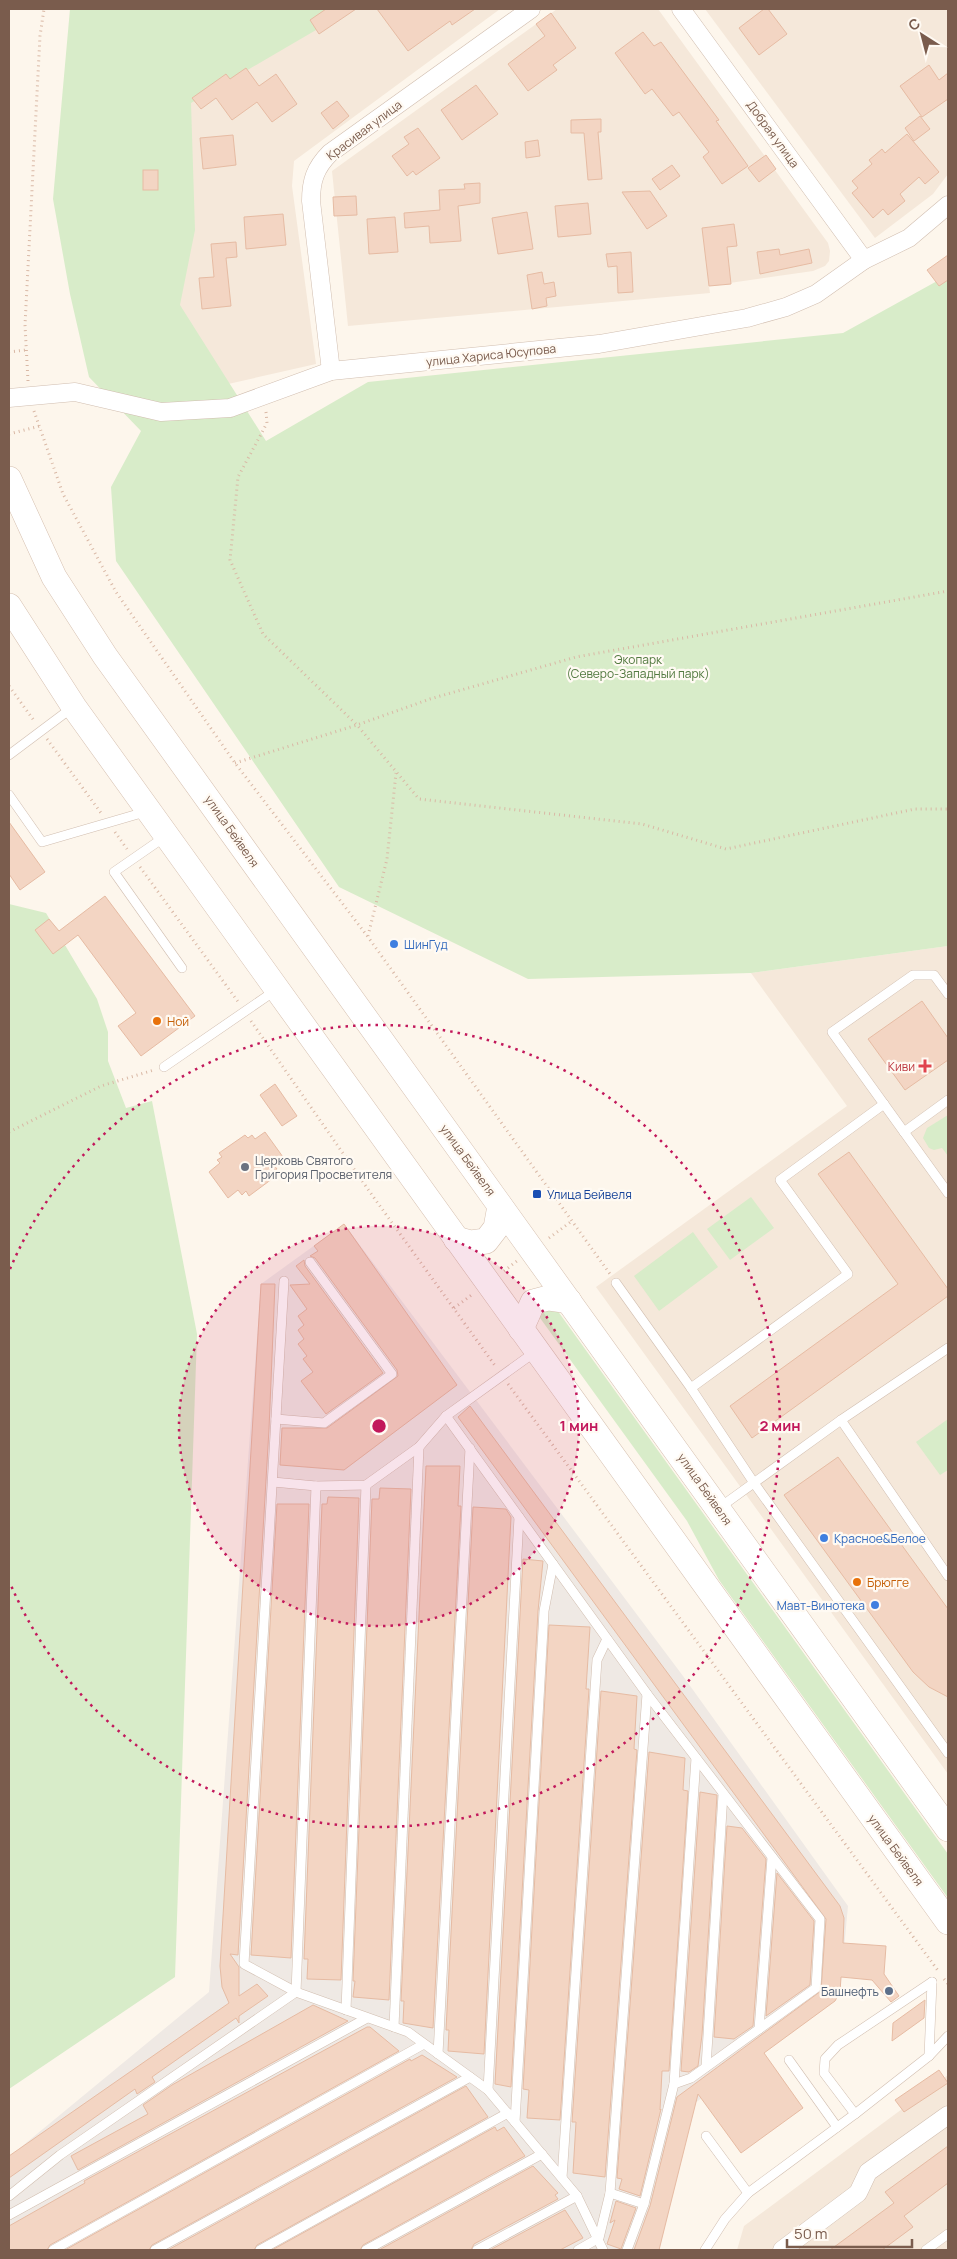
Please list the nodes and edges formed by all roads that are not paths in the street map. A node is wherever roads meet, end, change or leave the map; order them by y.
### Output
1 (531, 9) edge
2 (681, 9) edge
3 (948, 205) edge
4 (864, 260) junction
5 (331, 371) junction
6 (9, 398) edge
7 (9, 479) edge
8 (9, 606) edge
9 (74, 707) junction
10 (9, 755) edge
11 (9, 795) edge
12 (148, 811) junction
13 (166, 836) junction
14 (182, 968) dead end
15 (276, 990) junction
16 (948, 994) edge
17 (164, 1067) road end
18 (948, 1100) edge
19 (884, 1104) junction
20 (904, 1132) junction
21 (948, 1193) edge
22 (500, 1206) junction
23 (456, 1239) junction
24 (310, 1262) dead end
25 (284, 1281) dead end
26 (616, 1282) road end
27 (569, 1301) junction
28 (521, 1329) junction
29 (948, 1348) edge
30 (537, 1351) junction
31 (691, 1388) junction
32 (446, 1416) junction
33 (276, 1419) junction
34 (841, 1420) junction
35 (419, 1447) junction
36 (470, 1448) junction
37 (272, 1482) junction
38 (754, 1483) junction
39 (366, 1484) junction
40 (316, 1486) junction
41 (718, 1508) junction
42 (519, 1517) junction
43 (553, 1564) junction
44 (948, 1576) edge
45 (607, 1639) junction
46 (647, 1694) junction
47 (948, 1753) edge
48 (696, 1758) junction
49 (723, 1794) junction
50 (946, 1821) edge
51 (772, 1857) junction
52 (948, 1922) edge
53 (296, 1992) junction
54 (346, 2010) junction
55 (367, 2018) junction
56 (394, 2027) junction
57 (759, 2029) junction
58 (948, 2036) edge
59 (424, 2044) junction
60 (438, 2054) junction
61 (928, 2056) junction
62 (789, 2060) dead end
63 (706, 2067) junction
64 (470, 2077) junction
65 (674, 2084) junction
66 (488, 2090) junction
67 (508, 2113) junction
68 (855, 2114) junction
69 (948, 2115) edge
70 (515, 2122) junction
71 (837, 2127) junction
72 (706, 2136) dead end
73 (542, 2154) junction
74 (562, 2178) junction
75 (610, 2193) junction
76 (748, 2193) junction
77 (9, 2196) edge
78 (577, 2196) junction
79 (644, 2204) junction
80 (9, 2215) edge
81 (948, 2234) edge
82 (599, 2238) junction
83 (53, 2250) edge
84 (155, 2250) edge
85 (260, 2250) edge
86 (366, 2250) edge
87 (477, 2250) edge
88 (578, 2250) edge
89 (603, 2250) edge
90 (627, 2250) edge
91 (705, 2250) edge
92 (782, 2250) edge
93 (926, 2250) edge

1 - 5 street, Красивая улица
2 - 4 street, Добрая улица
3 - 4 street, улица Хариса Юсупова
4 - 5 street, улица Хариса Юсупова
5 - 6 street, улица Хариса Юсупова
7 - 22 main road, улица Бейвеля
8 - 9 main road, улица Бейвеля
9 - 10 lane
9 - 12 main road, улица Бейвеля
11 - 12 lane
12 - 13 main road, улица Бейвеля
13 - 14 lane
13 - 15 main road, улица Бейвеля
15 - 17 lane
15 - 23 main road, улица Бейвеля
16 - 19 lane
18 - 20 lane
19 - 20 lane
19 - 31 lane
20 - 21 lane
22 - 23 main road
22 - 27 main road, улица Бейвеля
23 - 28 main road, улица Бейвеля
24 - 33 lane
25 - 33 lane
26 - 31 lane
27 - 28 main road
27 - 41 main road, улица Бейвеля
28 - 30 main road, улица Бейвеля
29 - 34 lane
30 - 32 lane
30 - 52 main road, улица Бейвеля
31 - 38 lane
32 - 35 lane
32 - 36 lane
33 - 37 lane
34 - 38 lane
34 - 44 lane
35 - 39 lane
35 - 56 lane
36 - 42 lane
36 - 60 lane
37 - 40 lane
37 - 53 lane
38 - 41 lane
38 - 47 lane
39 - 40 lane
39 - 54 lane
40 - 53 lane
41 - 50 main road, улица Бейвеля
42 - 43 lane
42 - 66 lane
43 - 45 lane
43 - 70 lane
45 - 46 lane
45 - 74 lane
46 - 48 lane
46 - 75 lane
48 - 49 lane
48 - 65 lane
49 - 51 lane
49 - 63 lane
51 - 57 lane
51 - 57 lane
53 - 54 lane
53 - 77 lane
54 - 55 lane
55 - 56 lane
55 - 80 lane
56 - 59 lane
57 - 63 lane
58 - 61 lane
59 - 60 lane
59 - 83 lane
60 - 64 lane
61 - 68 lane
61 - 68 lane
62 - 71 lane
63 - 65 lane
64 - 66 lane
64 - 84 lane
65 - 79 lane
66 - 67 lane
67 - 70 lane
67 - 85 lane
68 - 71 lane
69 - 92 street
70 - 73 lane
71 - 76 lane
72 - 76 lane
73 - 74 lane
73 - 86 lane
74 - 78 lane
75 - 79 lane
75 - 82 lane
76 - 91 lane
78 - 82 lane
78 - 87 lane
79 - 90 lane
81 - 93 lane
82 - 88 lane
82 - 89 lane

